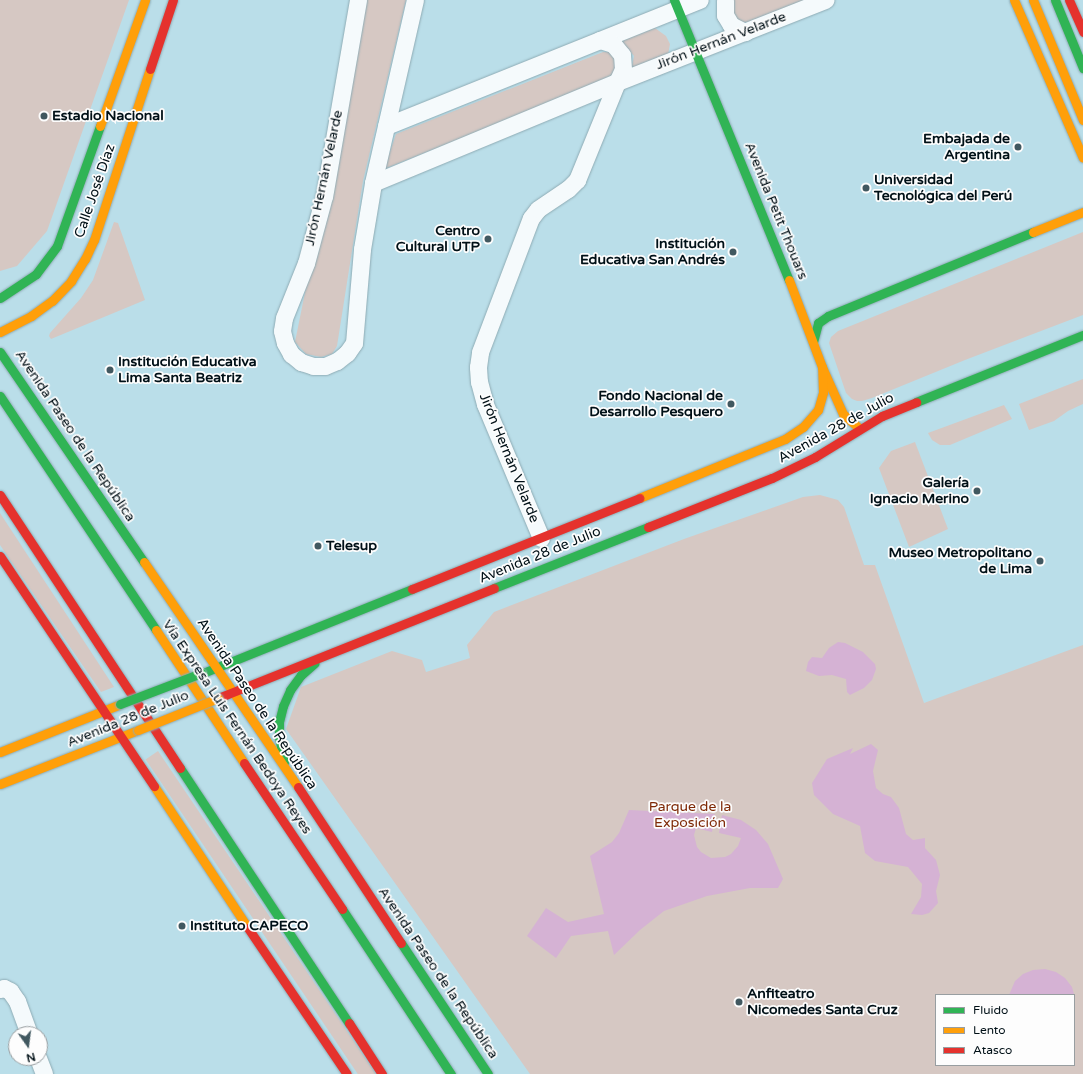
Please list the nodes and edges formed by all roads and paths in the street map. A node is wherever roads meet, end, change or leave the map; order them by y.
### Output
1 (145, 0) edge
2 (174, 0) edge
3 (358, 0) edge
4 (415, 0) edge
5 (700, 0) edge
6 (725, 0) edge
7 (825, 0) edge
8 (1014, 0) edge
9 (1033, 0) edge
10 (1055, 0) edge
11 (1070, 0) edge
12 (675, 4) edge
13 (745, 32) junction
14 (1083, 32) edge
15 (600, 40) junction
16 (696, 52) junction
17 (1083, 68) edge
18 (617, 82) junction
19 (1083, 120) edge
20 (386, 126) junction
21 (1070, 129) junction
22 (1083, 142) edge
23 (1083, 158) edge
24 (373, 183) junction
25 (1083, 212) edge
26 (0, 298) edge
27 (0, 332) edge
28 (1083, 335) edge
29 (813, 342) junction
30 (0, 352) edge
31 (822, 367) junction
32 (0, 396) edge
33 (859, 428) junction
34 (0, 495) edge
35 (541, 538) junction
36 (0, 556) edge
37 (330, 653) junction
38 (216, 668) junction
39 (234, 692) junction
40 (104, 710) junction
41 (121, 736) junction
42 (0, 752) edge
43 (286, 769) junction
44 (0, 784) edge
45 (0, 989) edge
46 (26, 1026) edge
47 (347, 1074) edge
48 (382, 1074) edge
49 (451, 1074) edge
50 (488, 1074) edge

1 - 26 main road, Calle José Díaz
2 - 27 main road, Calle José Díaz
3 - 24 street, Jirón Hernán Velarde
4 - 20 street, Jirón Hernán Velarde
5 - 12 street
6 - 13 street
7 - 13 street, Jirón Hernán Velarde
8 - 21 main road
9 - 19 main road
10 - 17 main road
11 - 14 main road
12 - 15 street
12 - 16 main road, Avenida Petit Thouars
13 - 16 street, Jirón Hernán Velarde
15 - 18 street, Jirón Hernán Velarde
15 - 20 street
16 - 18 street, Jirón Hernán Velarde
16 - 29 main road, Avenida Petit Thouars
18 - 24 street, Jirón Hernán Velarde
18 - 35 street, Jirón Hernán Velarde
20 - 24 street, Jirón Hernán Velarde
21 - 22 main road
21 - 23 main road
25 - 29 main road
28 - 33 main road, Avenida 28 de Julio
29 - 31 main road, Avenida Petit Thouars
30 - 38 main road, Avenida Paseo de la República
31 - 33 main road, Avenida Petit Thouars
31 - 35 main road, Avenida 28 de Julio
32 - 49 main road, Vía Expresa Luis Fernán Bedoya Reyes
33 - 37 main road, Avenida 28 de Julio
34 - 48 main road
35 - 38 main road, Avenida 28 de Julio
36 - 40 main road
37 - 39 main road, Avenida 28 de Julio
37 - 43 main road
38 - 39 main road, Avenida Paseo de la República
38 - 40 main road, Avenida 28 de Julio, bridge
39 - 41 main road, Avenida 28 de Julio, bridge
39 - 43 main road, Avenida Paseo de la República
40 - 41 main road
40 - 42 main road, Avenida 28 de Julio
41 - 44 main road, Avenida 28 de Julio
41 - 47 main road
43 - 50 main road, Avenida Paseo de la República
45 - 46 street

